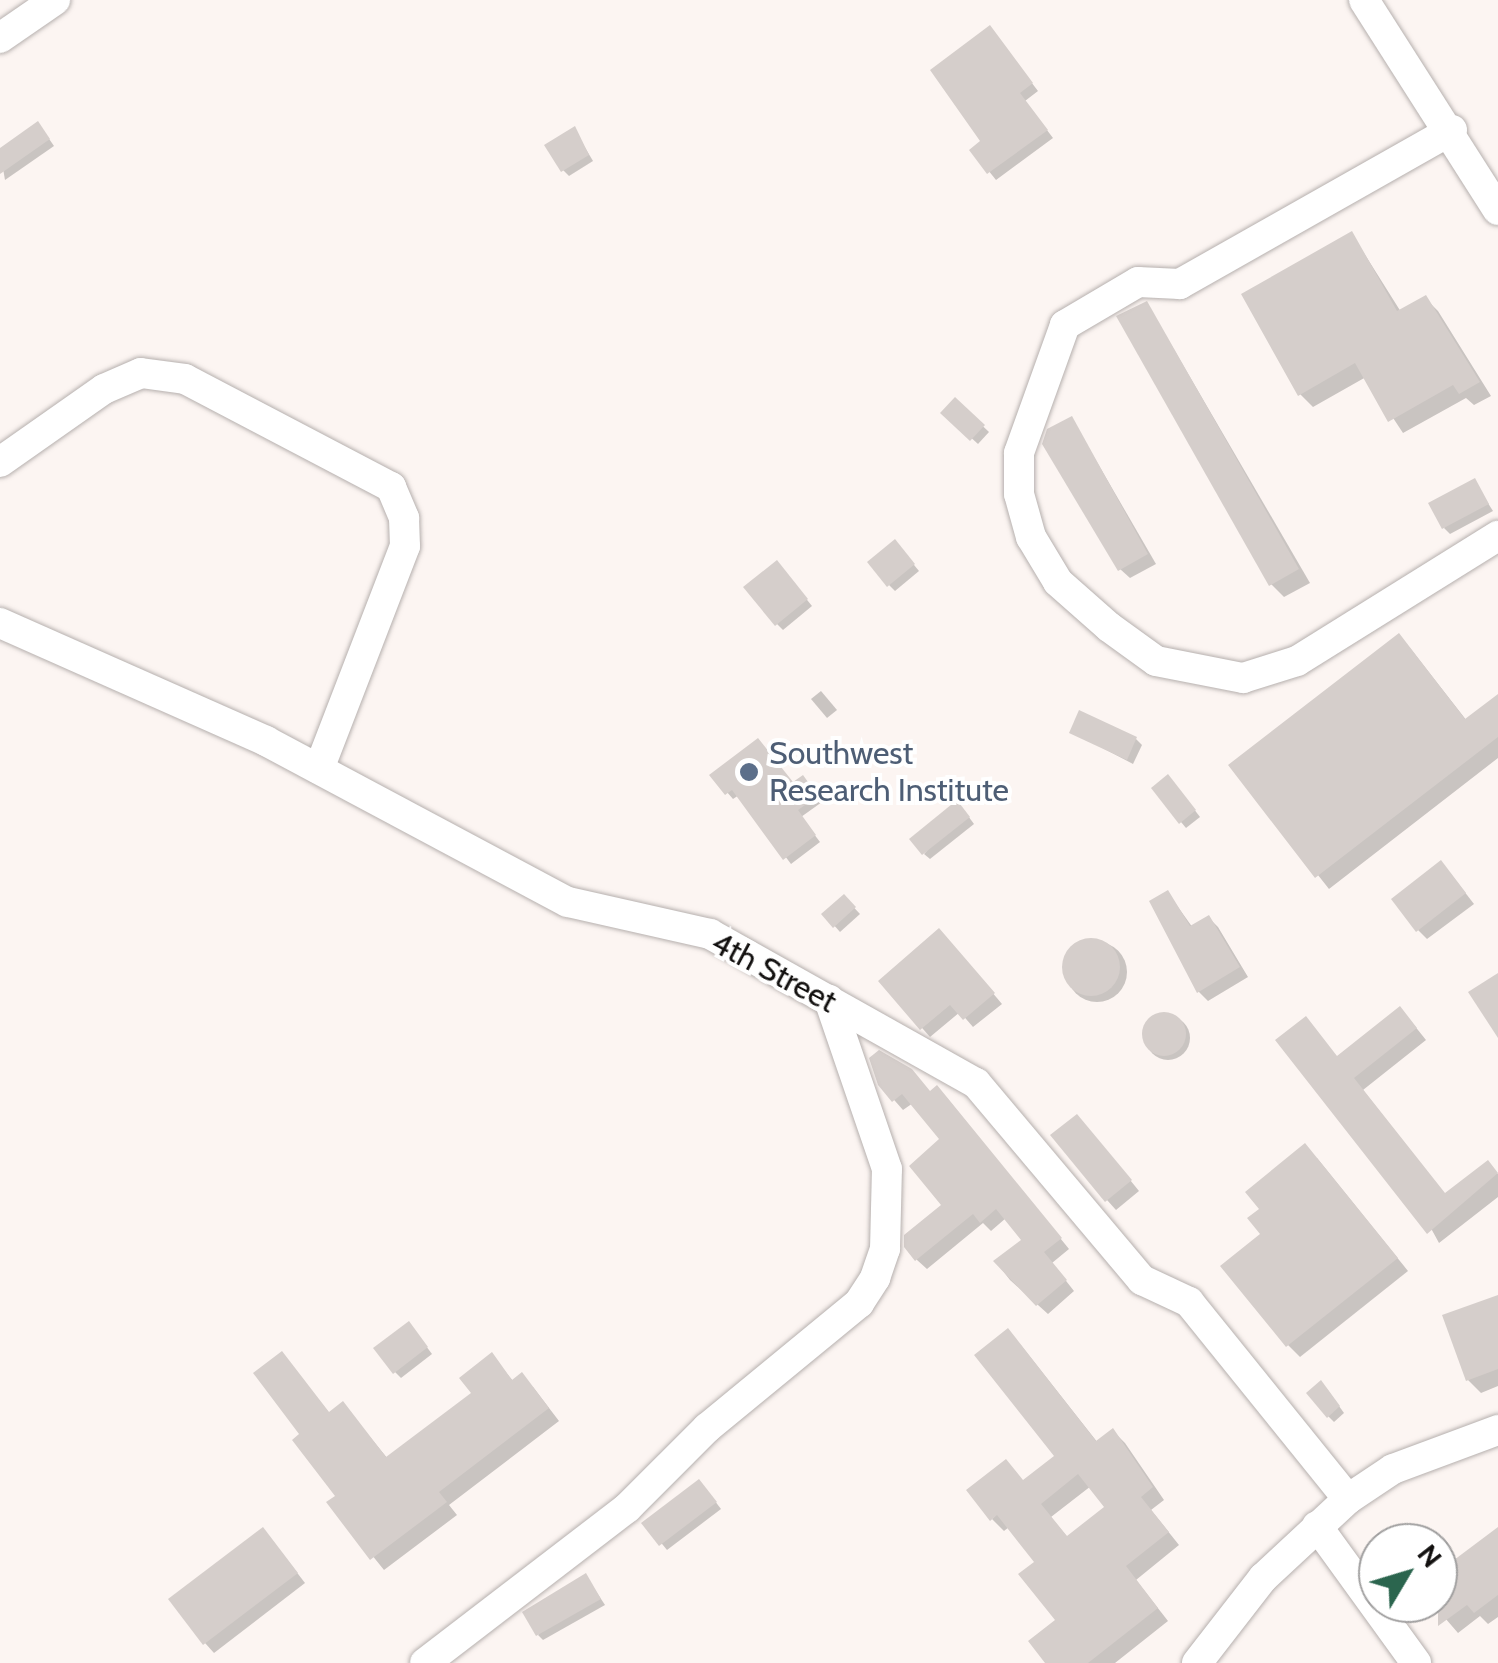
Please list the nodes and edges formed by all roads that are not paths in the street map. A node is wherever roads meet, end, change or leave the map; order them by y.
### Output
1 (55, 0) edge
2 (1364, 0) edge
3 (0, 38) edge
4 (1452, 130) junction
5 (1498, 210) edge
6 (0, 462) edge
7 (1498, 536) edge
8 (0, 623) edge
9 (319, 769) junction
10 (829, 1000) junction
11 (1498, 1430) edge
12 (1348, 1498) junction
13 (1318, 1526) junction
14 (425, 1663) edge
15 (1197, 1663) edge
16 (1416, 1663) edge

1 - 3 street
2 - 4 street
4 - 5 street
4 - 7 street
6 - 9 street
8 - 9 street, 4th Street
9 - 10 street, 4th Street
10 - 12 street, 4th Street
10 - 14 street
11 - 12 street
12 - 13 street
13 - 15 street
13 - 16 street

